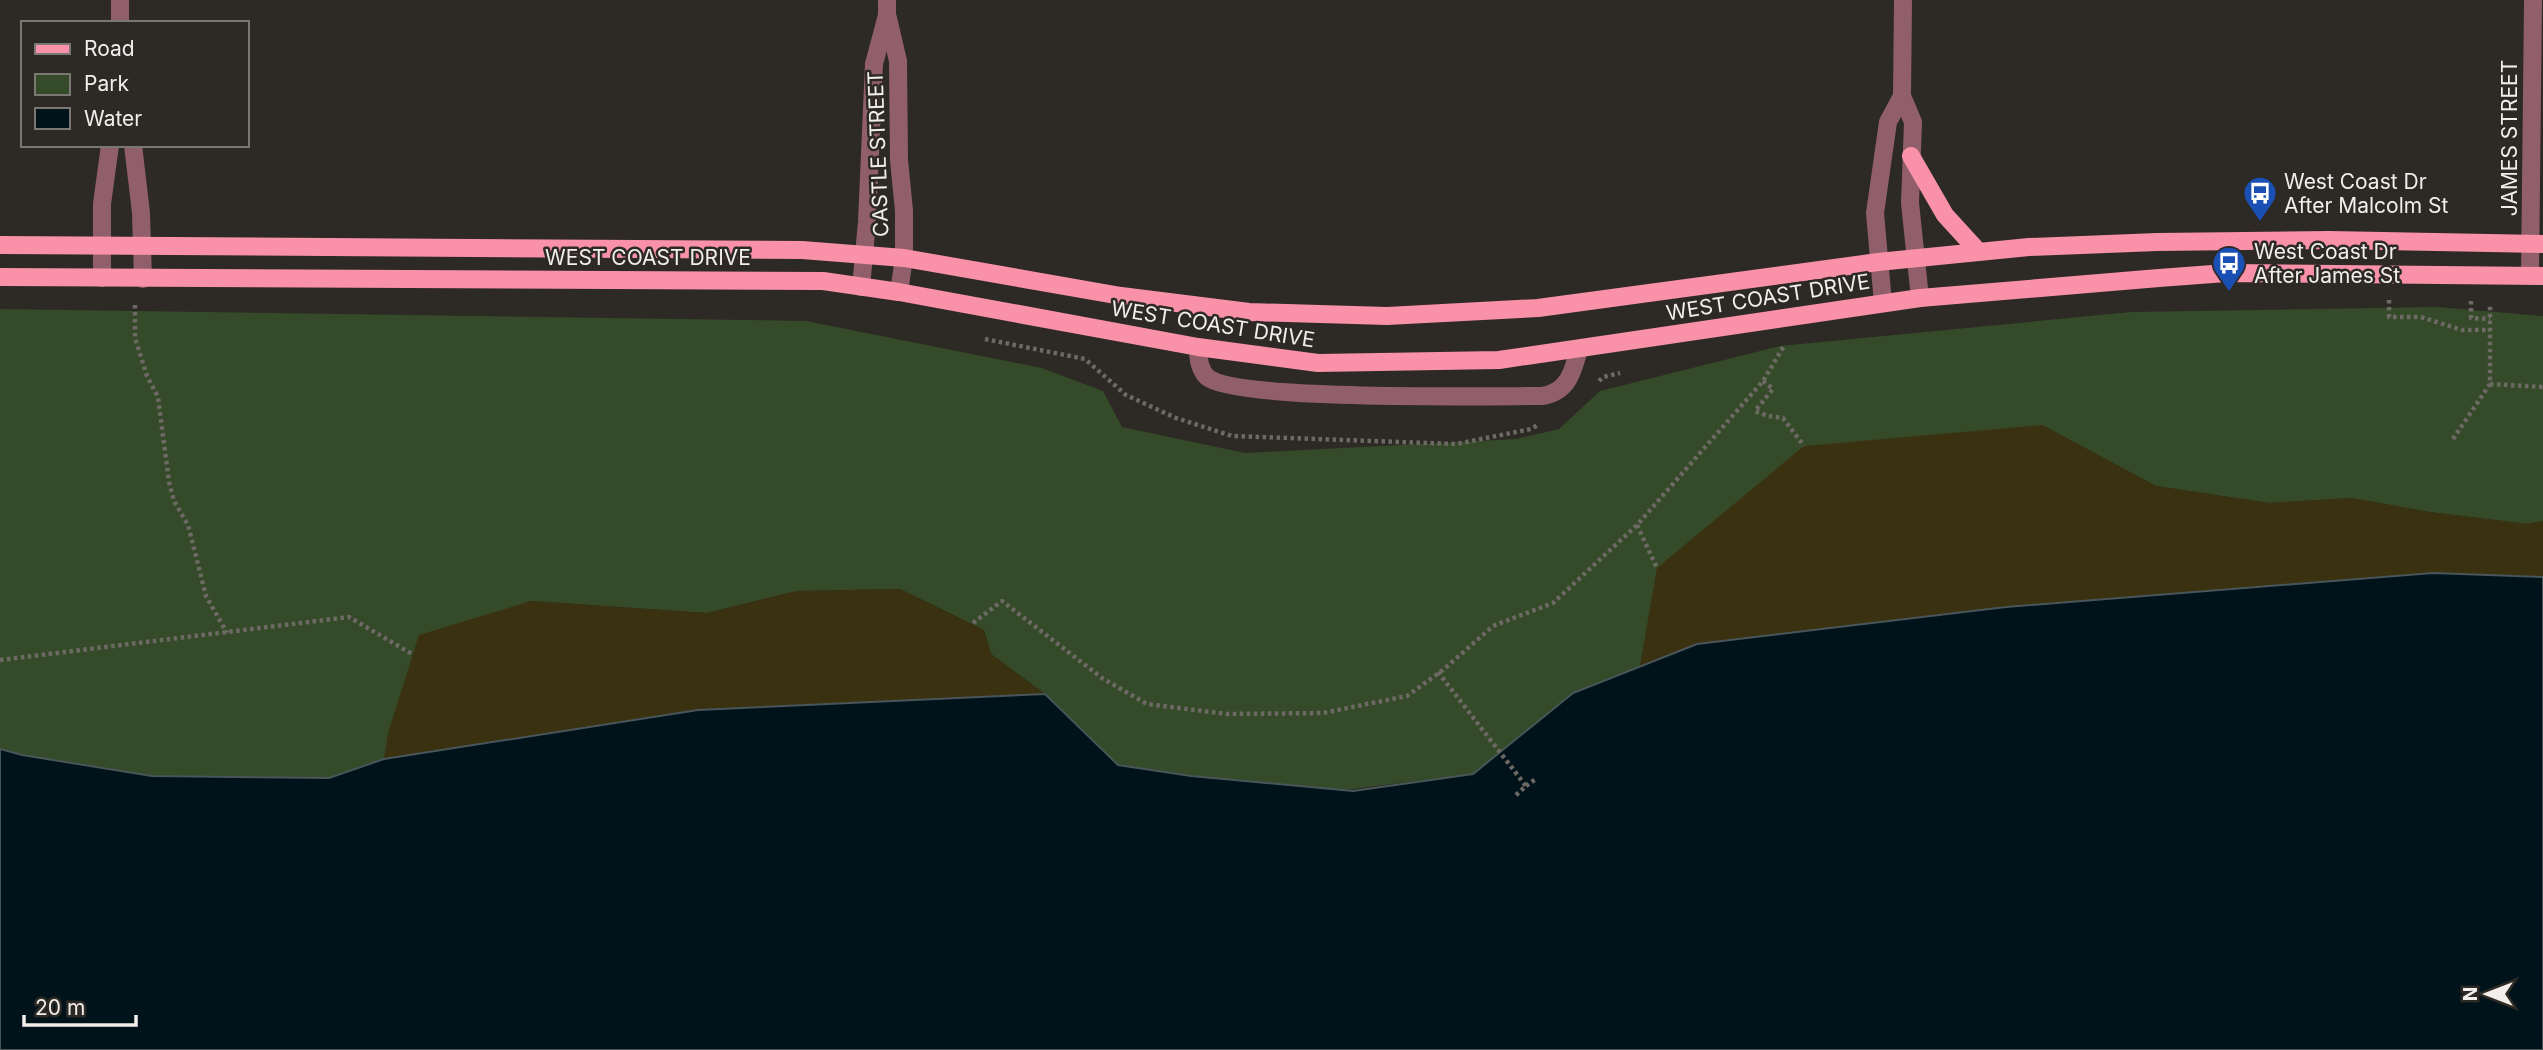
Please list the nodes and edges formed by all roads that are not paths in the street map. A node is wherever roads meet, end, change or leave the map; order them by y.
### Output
1 (120, 0) edge
2 (1903, 0) edge
3 (2533, 0) edge
4 (887, 8) edge
5 (120, 21) edge
6 (1902, 96) junction
7 (110, 147) edge
8 (133, 147) edge
9 (1912, 156) junction
10 (143, 244) junction
11 (2537, 244) edge
12 (0, 245) edge
13 (101, 245) junction
14 (1978, 251) junction
15 (865, 253) junction
16 (904, 258) junction
17 (1915, 258) junction
18 (1878, 262) junction
19 (2537, 276) edge
20 (0, 277) edge
21 (102, 278) junction
22 (143, 279) junction
23 (861, 286) junction
24 (899, 292) junction
25 (1920, 298) junction
26 (1883, 303) junction
27 (1198, 347) junction
28 (1579, 349) junction

1 - 5 street
2 - 6 street
3 - 11 street, JAMES STREET
4 - 15 street, CASTLE STREET
4 - 16 street, CASTLE STREET
6 - 9 street
6 - 18 street
7 - 13 street
8 - 10 street
9 - 14 main road
9 - 17 street
10 - 13 main road, WEST COAST DRIVE
10 - 15 main road, WEST COAST DRIVE
10 - 22 street
11 - 14 main road, WEST COAST DRIVE
11 - 19 street, JAMES STREET
12 - 13 main road, WEST COAST DRIVE
13 - 21 street
14 - 17 main road, WEST COAST DRIVE
15 - 16 main road, WEST COAST DRIVE
15 - 23 street, CASTLE STREET
16 - 18 main road, WEST COAST DRIVE
16 - 24 street, CASTLE STREET
17 - 18 main road, WEST COAST DRIVE
17 - 25 street
18 - 26 street
19 - 25 main road, WEST COAST DRIVE
20 - 21 main road, WEST COAST DRIVE
21 - 22 main road, WEST COAST DRIVE
22 - 23 main road, WEST COAST DRIVE
23 - 24 main road, WEST COAST DRIVE
24 - 27 main road, WEST COAST DRIVE
25 - 26 main road, WEST COAST DRIVE
26 - 28 main road, WEST COAST DRIVE
27 - 28 main road, WEST COAST DRIVE
27 - 28 street

